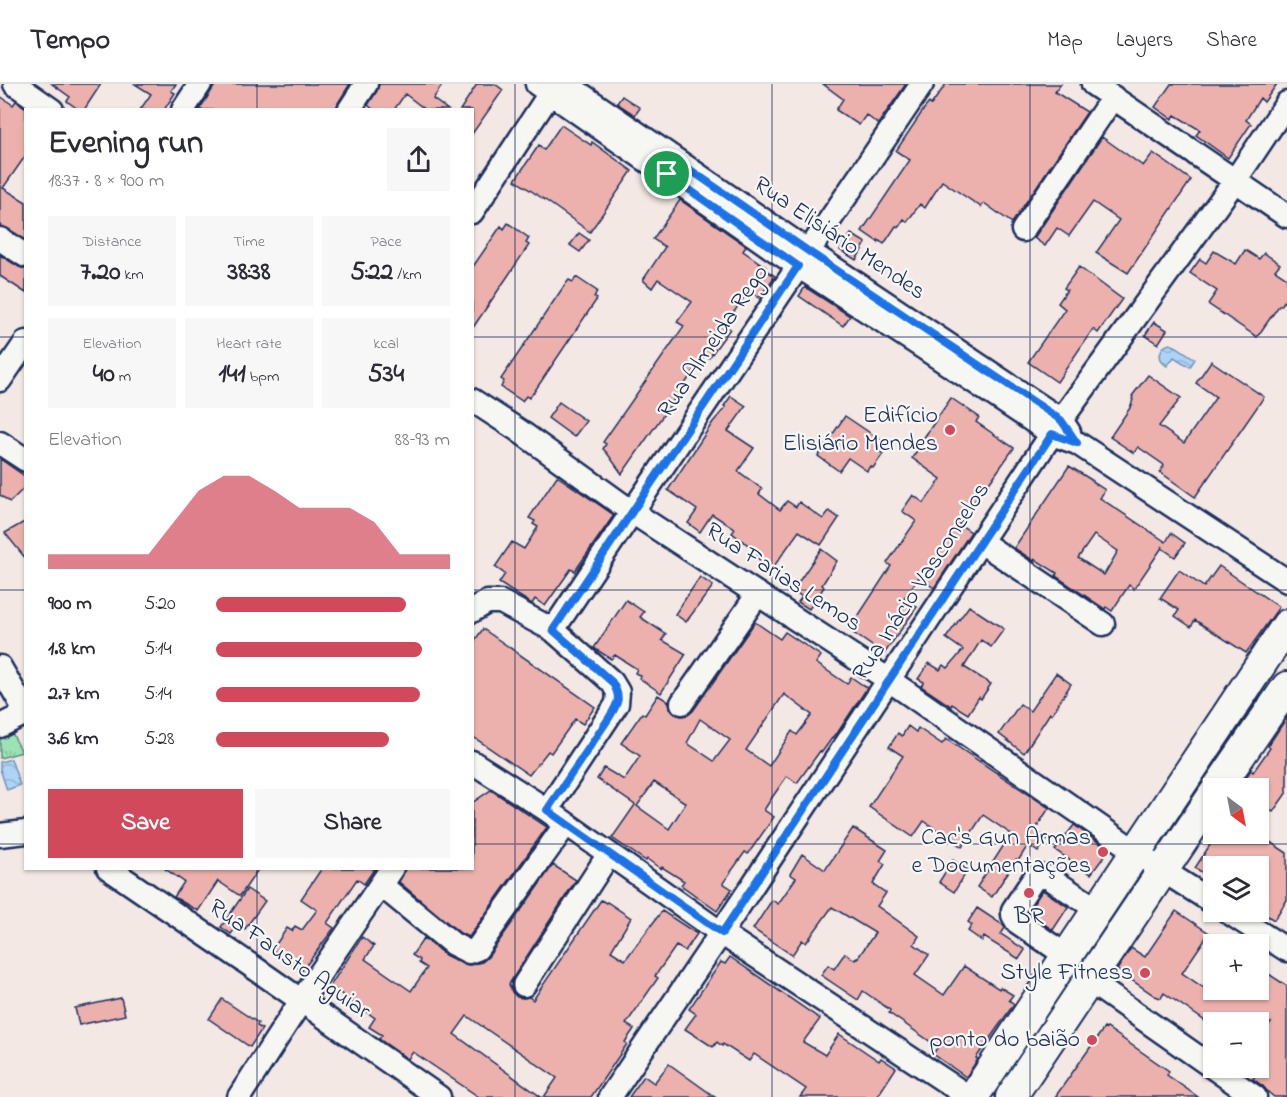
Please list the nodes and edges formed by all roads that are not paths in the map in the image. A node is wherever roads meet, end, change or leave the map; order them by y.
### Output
1 (15, 84) edge
2 (200, 84) edge
3 (366, 84) edge
4 (922, 84) edge
5 (1093, 84) edge
6 (552, 86) edge
7 (1113, 98) junction
8 (1287, 103) edge
9 (49, 108) edge
10 (184, 108) edge
11 (350, 108) edge
12 (1234, 182) junction
13 (474, 209) edge
14 (1287, 216) edge
15 (1023, 230) dead end
16 (0, 239) edge
17 (24, 255) edge
18 (803, 258) junction
19 (24, 345) edge
20 (0, 380) edge
21 (474, 401) edge
22 (1057, 427) junction
23 (0, 443) edge
24 (24, 459) edge
25 (632, 512) junction
26 (981, 542) junction
27 (1287, 581) edge
28 (758, 594) junction
29 (474, 610) edge
30 (1103, 624) dead end
31 (1287, 625) edge
32 (553, 630) junction
33 (0, 667) edge
34 (889, 680) junction
35 (1287, 687) edge
36 (682, 703) dead end
37 (24, 709) edge
38 (24, 714) edge
39 (0, 726) edge
40 (474, 763) edge
41 (1225, 778) edge
42 (547, 810) junction
43 (1203, 810) edge
44 (566, 824) junction
45 (24, 832) edge
46 (0, 835) edge
47 (1136, 852) junction
48 (609, 854) junction
49 (111, 870) edge
50 (1162, 870) junction
51 (386, 877) edge
52 (1203, 896) edge
53 (1098, 910) junction
54 (1244, 922) edge
55 (722, 933) junction
56 (1287, 950) edge
57 (1067, 956) junction
58 (1088, 980) junction
59 (524, 985) dead end
60 (301, 1001) junction
61 (239, 1097) edge
62 (439, 1097) edge
63 (610, 1097) edge
64 (971, 1097) edge
65 (1011, 1097) edge
66 (1255, 1097) edge

1 - 9 street
2 - 10 street
3 - 11 street
4 - 18 street, Rua Almeida Rego
5 - 7 street
6 - 13 street
6 - 18 street, Rua Elisiário Mendes
7 - 12 street
7 - 15 street
8 - 12 street, Rua Inácio Vasconcelos
12 - 14 street
12 - 22 street, Rua Inácio Vasconcelos
16 - 17 street
18 - 22 street, Rua Elisiário Mendes
18 - 25 street, Rua Almeida Rego
19 - 20 street
21 - 25 street, Rua Farias Lemos
22 - 26 street, Rua Inácio Vasconcelos
22 - 27 street, Rua Elisiário Mendes
23 - 24 street
25 - 28 street, Rua Farias Lemos
25 - 32 street, Rua Almeida Rego
26 - 30 street
26 - 34 street, Rua Inácio Vasconcelos
28 - 34 street, Rua Farias Lemos
28 - 36 street
29 - 32 street
31 - 47 main road
32 - 42 street
33 - 37 street
34 - 47 street, Rua Farias Lemos
34 - 55 street, Rua Inácio Vasconcelos
35 - 41 main road
38 - 39 street
40 - 42 street
42 - 44 street
43 - 50 main road
44 - 48 street
44 - 51 street
45 - 46 street
47 - 50 street, Rua Farias Lemos
47 - 53 main road
48 - 55 street
48 - 59 street
49 - 60 street, Rua Fausto Aguiar
50 - 52 street, Rua Farias Lemos
50 - 58 main road
51 - 60 street
53 - 57 main road
53 - 57 street
54 - 56 street
55 - 63 street, Rua Inácio Vasconcelos
55 - 64 street
57 - 64 main road
58 - 65 main road
58 - 66 street
60 - 61 street
60 - 62 street, Rua Fausto Aguiar

